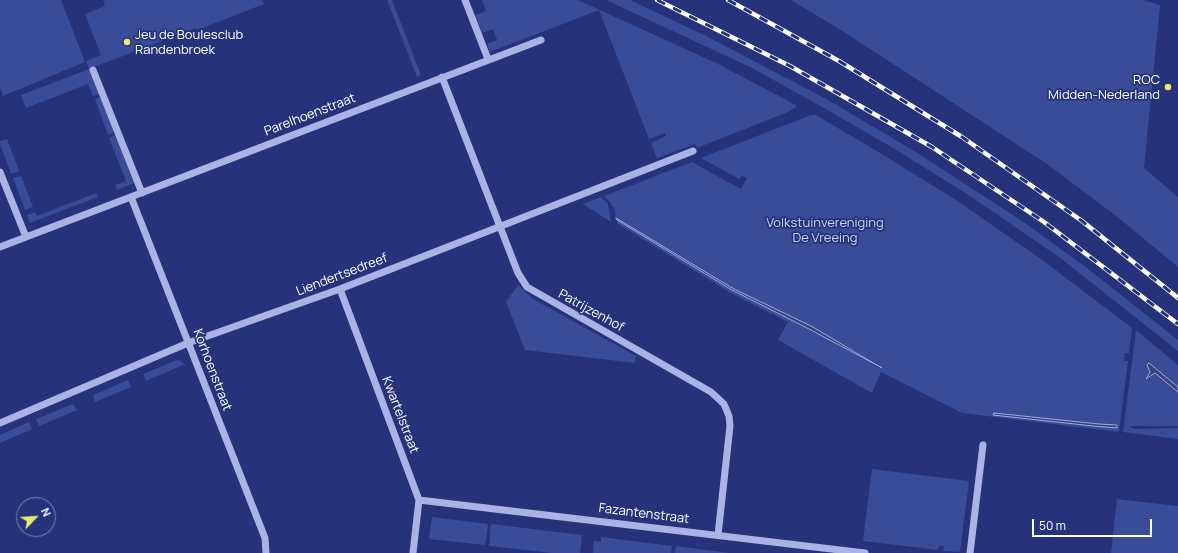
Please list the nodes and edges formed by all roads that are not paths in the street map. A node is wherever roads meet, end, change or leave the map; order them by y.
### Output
1 (465, 0) edge
2 (541, 40) dead end
3 (488, 59) junction
4 (94, 70) dead end
5 (442, 77) junction
6 (693, 151) dead end
7 (0, 172) edge
8 (142, 194) junction
9 (132, 197) junction
10 (500, 226) junction
11 (26, 237) junction
12 (0, 247) edge
13 (340, 289) junction
14 (188, 343) junction
15 (0, 423) edge
16 (983, 444) dead end
17 (419, 500) junction
18 (718, 535) junction
19 (266, 553) edge
20 (413, 553) edge
21 (865, 553) edge
22 (970, 553) edge

1 - 3 street
2 - 3 street, Parelhoenstraat
3 - 5 street, Parelhoenstraat
4 - 8 street
5 - 8 street, Parelhoenstraat
5 - 10 street, Patrijzenhof
6 - 10 street, Liendertsedreef
7 - 11 street
8 - 9 street, Parelhoenstraat
9 - 11 street, Parelhoenstraat
9 - 14 street, Korhoenstraat
10 - 13 street, Liendertsedreef
10 - 18 street, Patrijzenhof
11 - 12 street, Parelhoenstraat
13 - 14 street, Liendertsedreef
13 - 17 street, Kwartelstraat
14 - 15 street, Liendertsedreef
14 - 19 street, Korhoenstraat
16 - 22 street
17 - 18 street, Fazantenstraat
17 - 20 street, Kwartelstraat
18 - 21 street, Fazantenstraat

